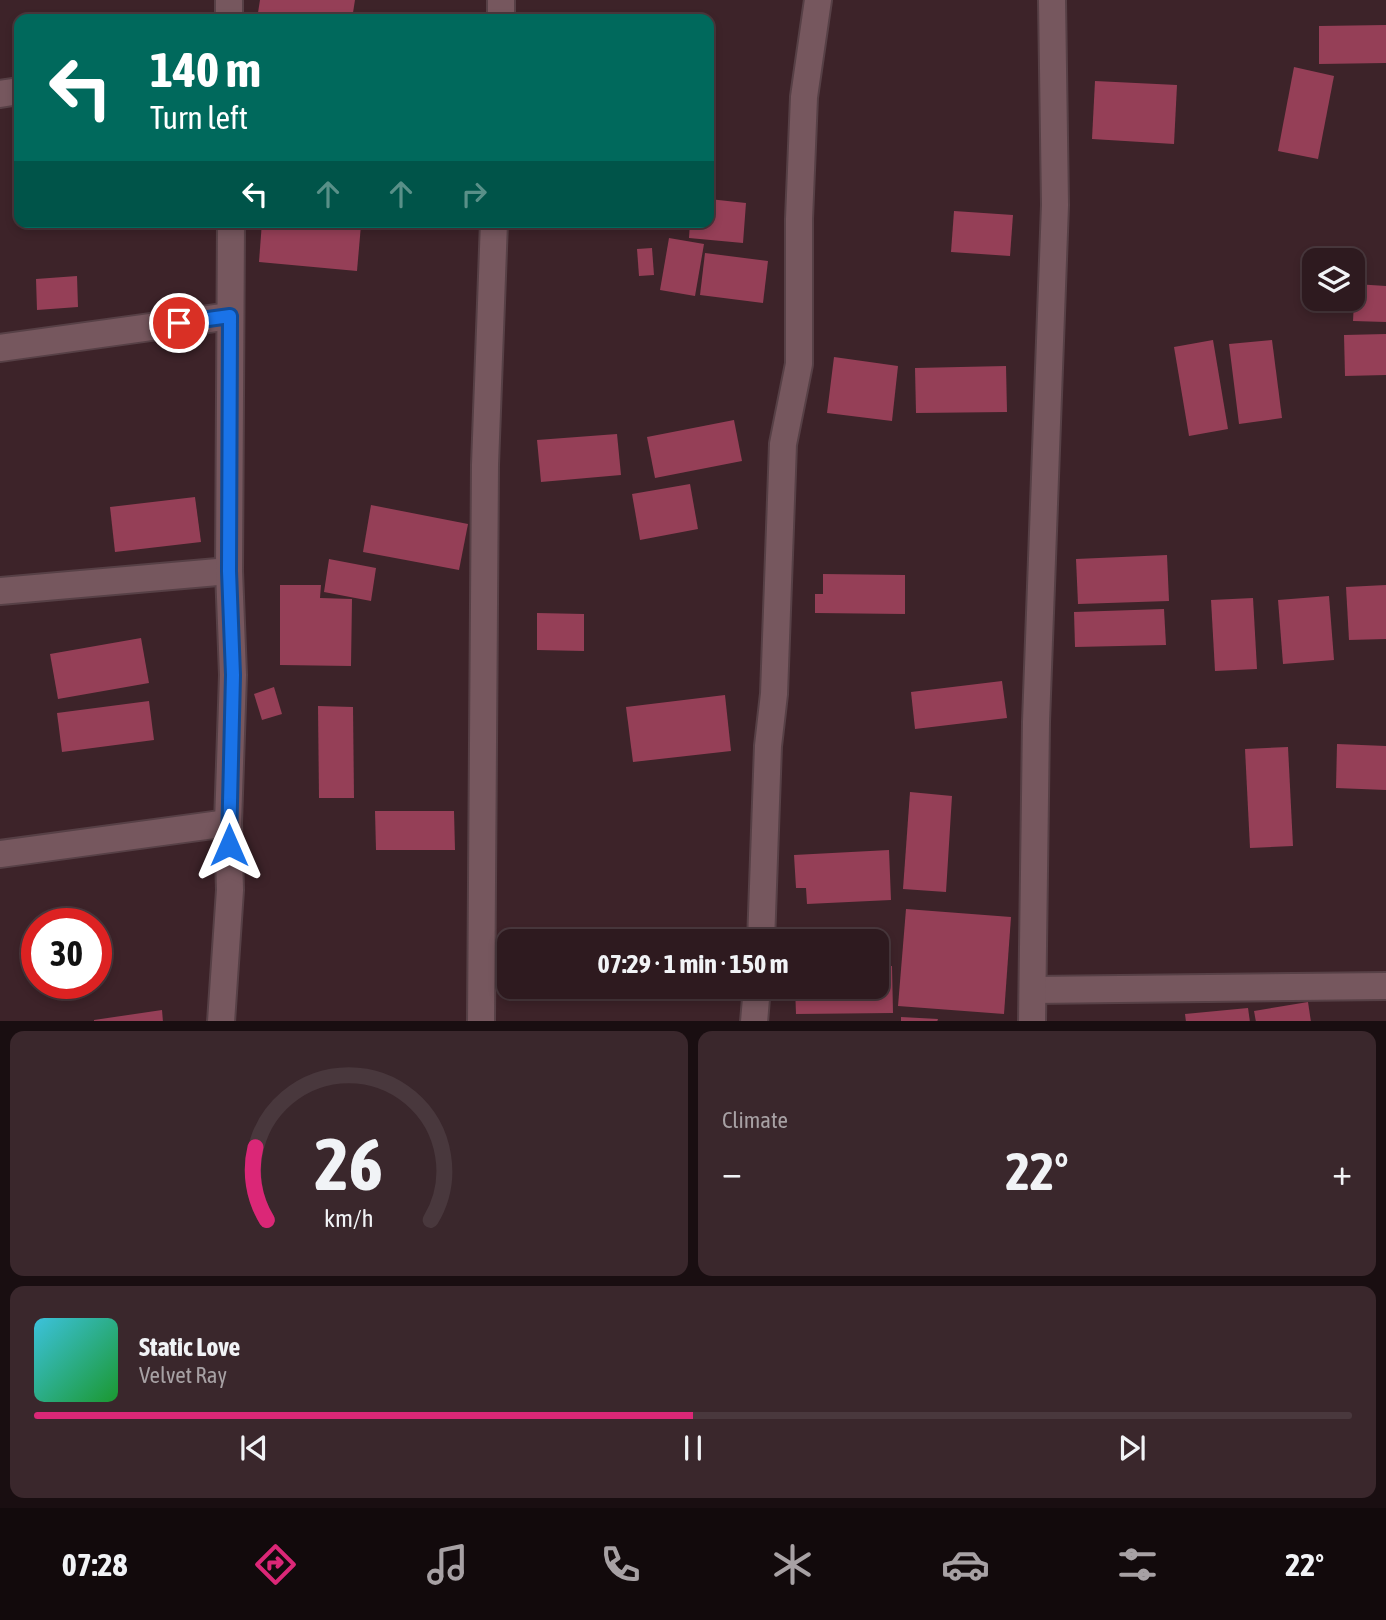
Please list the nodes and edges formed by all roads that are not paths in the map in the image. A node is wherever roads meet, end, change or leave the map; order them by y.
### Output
1 (818, 0) edge
2 (1052, 0) edge
3 (231, 228) edge
4 (494, 228) edge
5 (230, 316) junction
6 (0, 348) edge
7 (229, 571) junction
8 (0, 591) edge
9 (228, 823) junction
10 (0, 853) edge
11 (761, 929) edge
12 (1386, 986) edge
13 (1033, 990) junction
14 (756, 999) edge
15 (221, 1021) edge
16 (481, 1021) edge
17 (754, 1021) edge
18 (1032, 1021) edge

1 - 11 street
2 - 13 street
3 - 5 street
4 - 16 street
5 - 6 street
5 - 7 street
7 - 8 street
7 - 9 street
9 - 10 street
9 - 15 street
12 - 13 street
13 - 18 street
14 - 17 street

